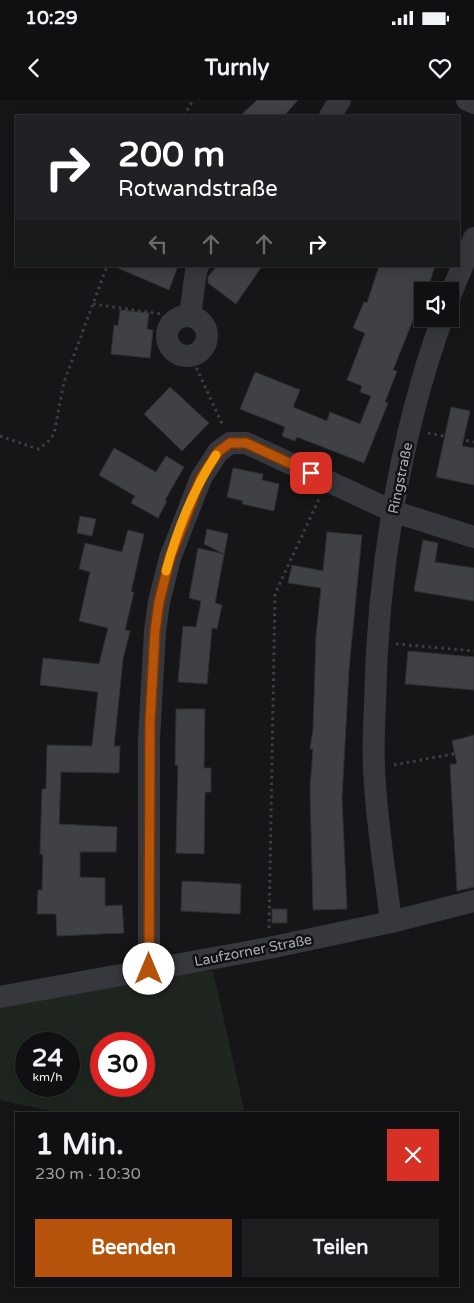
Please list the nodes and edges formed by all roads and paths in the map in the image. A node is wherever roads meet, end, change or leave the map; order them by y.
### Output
1 (193, 100) edge
2 (340, 100) edge
3 (467, 100) edge
4 (474, 104) edge
5 (185, 115) edge
6 (331, 115) edge
7 (474, 238) edge
8 (107, 267) edge
9 (198, 267) edge
10 (467, 272) edge
11 (459, 283) edge
12 (94, 304) junction
13 (180, 320) junction
14 (439, 327) edge
15 (192, 356) junction
16 (410, 430) junction
17 (0, 436) edge
18 (474, 442) edge
19 (218, 452) junction
20 (327, 481) junction
21 (392, 511) junction
22 (474, 537) edge
23 (376, 642) junction
24 (474, 651) edge
25 (474, 750) edge
26 (374, 768) junction
27 (474, 901) edge
28 (391, 922) junction
29 (269, 948) junction
30 (149, 969) junction
31 (0, 997) edge

1 - 5 path
2 - 6 street
3 - 4 street
7 - 10 street
8 - 12 path
9 - 13 street
10 - 11 street
12 - 13 path
12 - 17 path
13 - 15 street
13 - 15 street
14 - 16 street, Ringstraße
15 - 19 path
16 - 18 path
16 - 21 street, Ringstraße
19 - 20 street
19 - 30 street
20 - 21 street
20 - 29 path
21 - 22 street
21 - 23 street, Ringstraße
23 - 24 path
23 - 26 street, Ringstraße
25 - 26 path
26 - 28 street, Ringstraße
27 - 28 street, Laufzorner Straße
28 - 29 street, Laufzorner Straße
29 - 30 street, Laufzorner Straße
30 - 31 street, Laufzorner Straße

